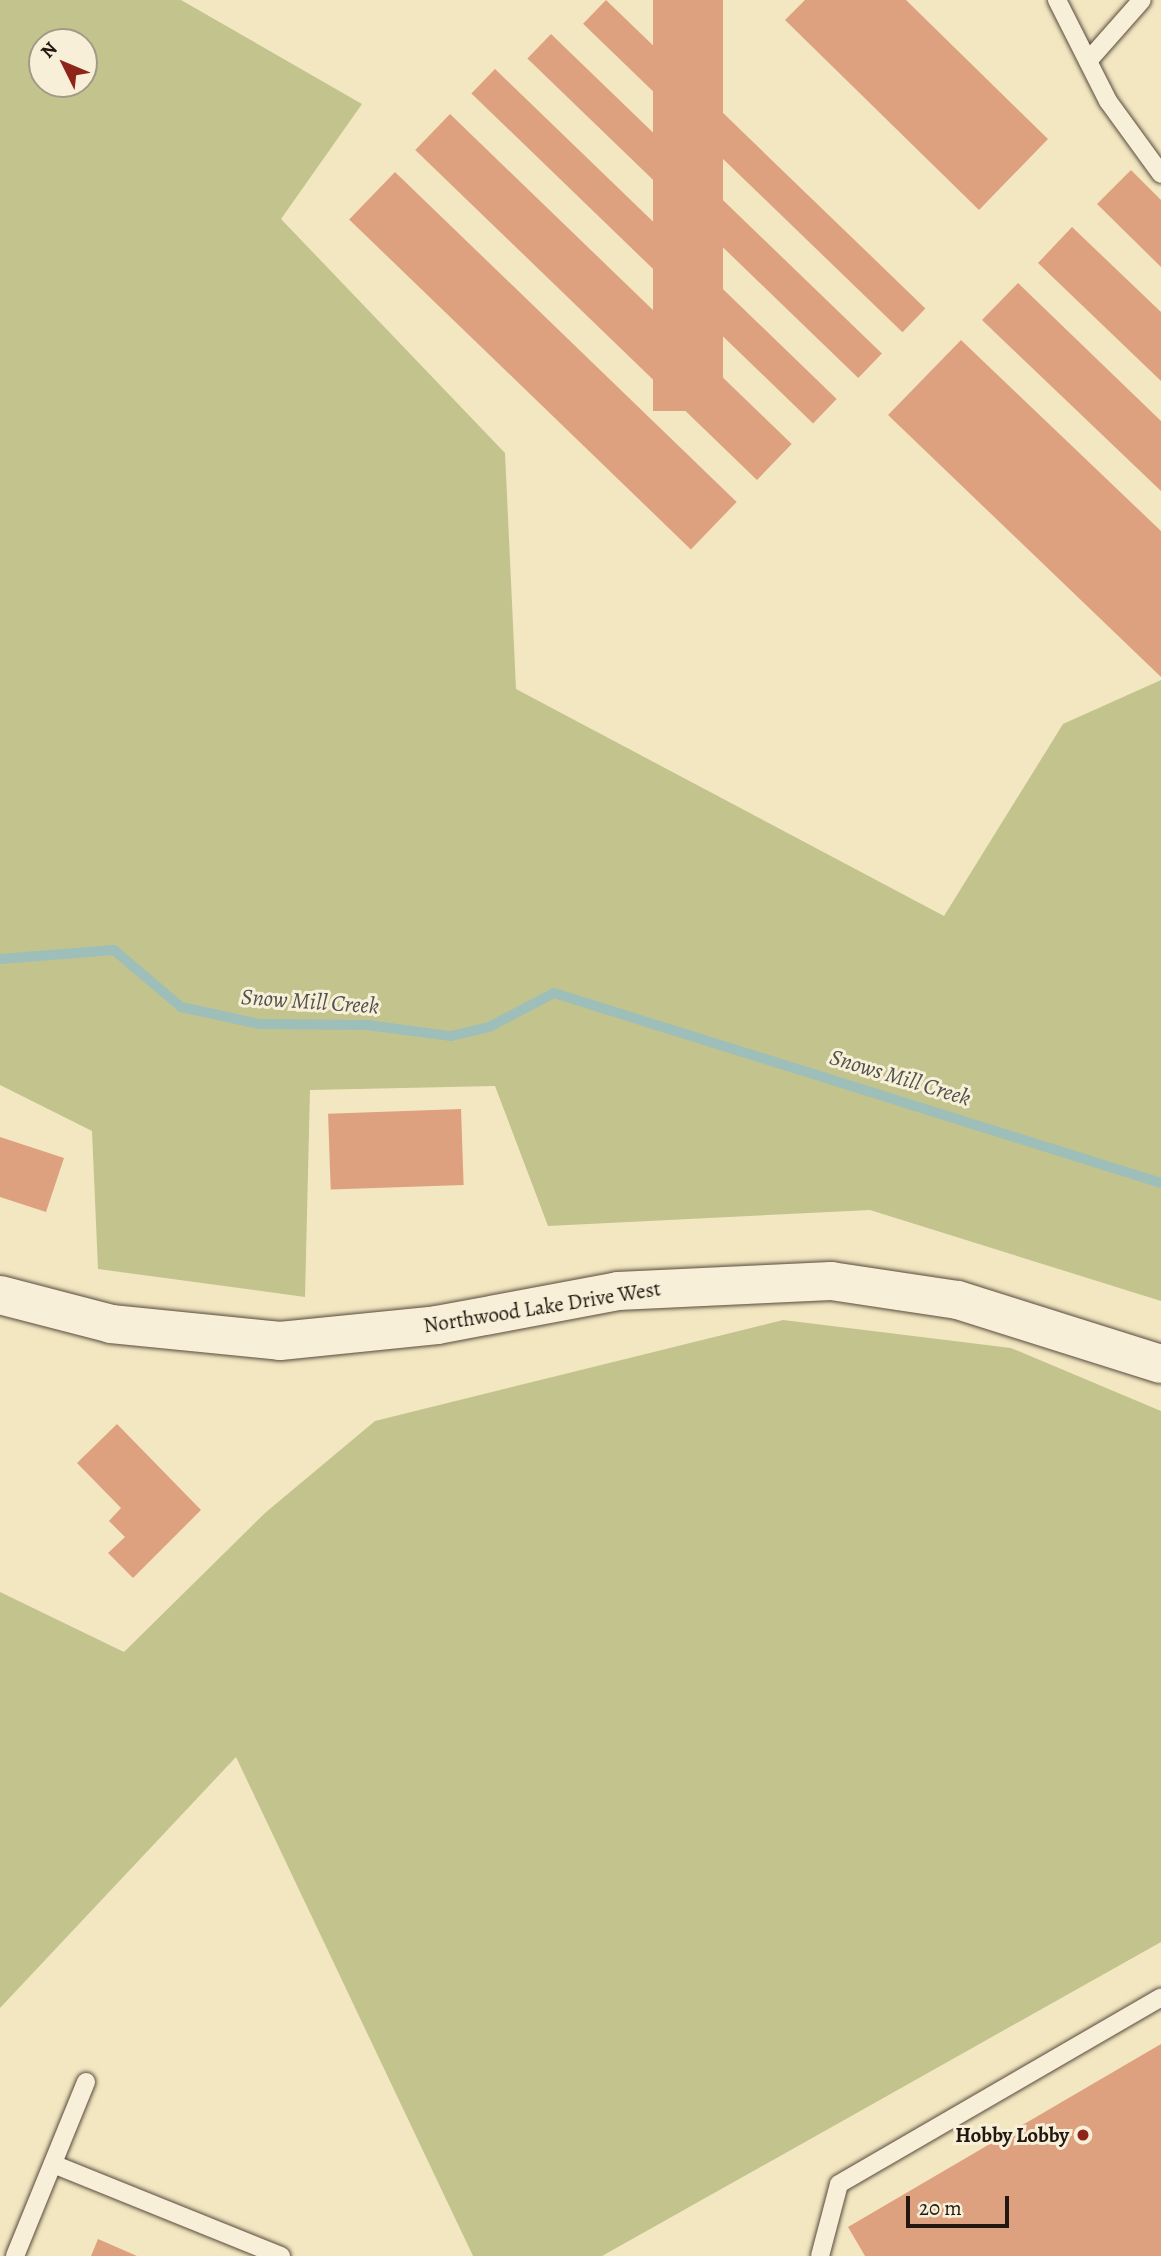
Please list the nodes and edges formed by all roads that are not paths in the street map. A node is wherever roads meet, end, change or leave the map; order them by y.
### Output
1 (1056, 0) edge
2 (1142, 0) edge
3 (1087, 61) junction
4 (1161, 174) edge
5 (0, 1295) edge
6 (1161, 1364) edge
7 (1161, 1997) edge
8 (86, 2082) dead end
9 (53, 2164) junction
10 (15, 2256) edge
11 (281, 2256) edge
12 (820, 2256) edge

1 - 3 lane
2 - 3 lane
3 - 4 lane
5 - 6 street, Northwood Lake Drive West
7 - 12 lane
8 - 9 lane
9 - 10 lane
9 - 11 lane

